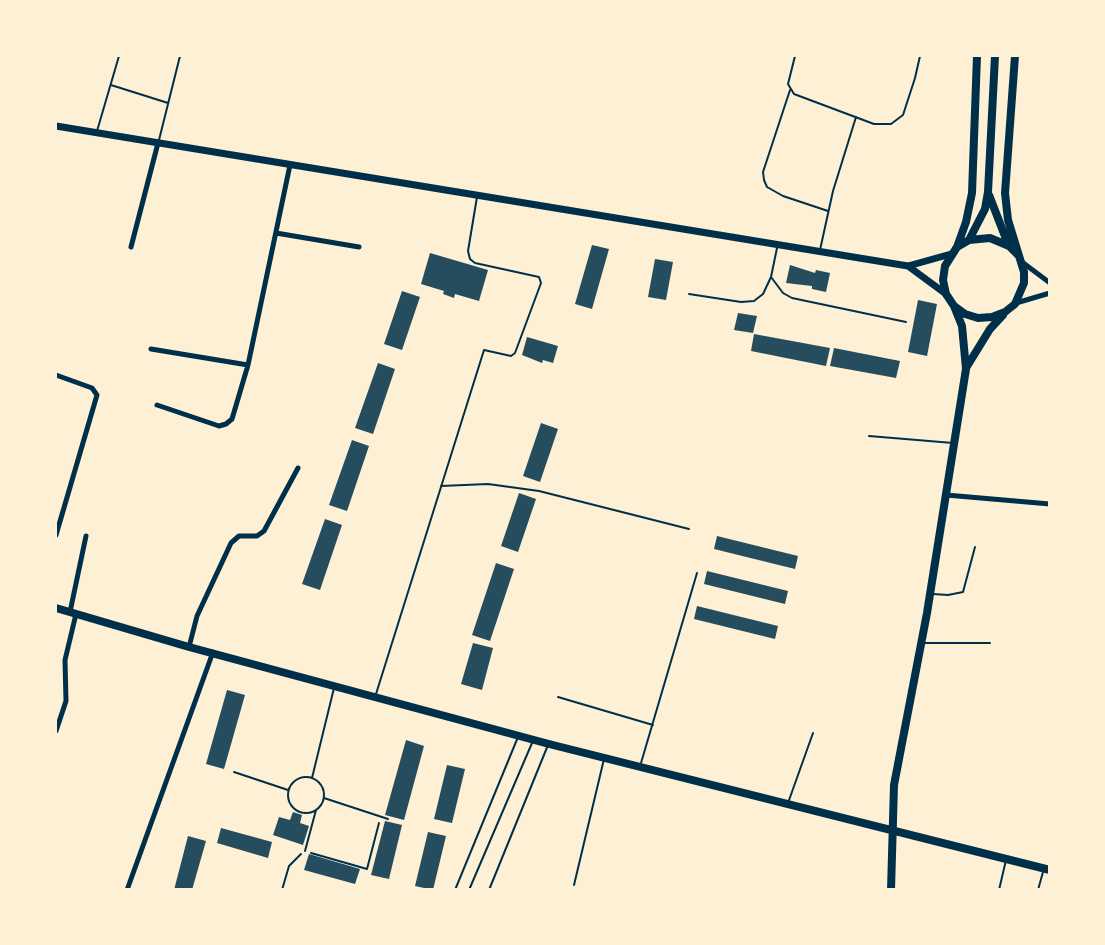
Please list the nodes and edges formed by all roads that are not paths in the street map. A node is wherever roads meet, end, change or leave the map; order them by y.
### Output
1 (118, 56) edge
2 (180, 56) edge
3 (795, 56) edge
4 (920, 56) edge
5 (977, 56) edge
6 (995, 56) edge
7 (1015, 56) edge
8 (110, 85) junction
9 (790, 90) junction
10 (168, 103) junction
11 (856, 117) junction
12 (56, 126) edge
13 (96, 133) junction
14 (158, 143) junction
15 (290, 165) junction
16 (988, 192) junction
17 (477, 195) junction
18 (828, 210) junction
19 (276, 233) junction
20 (969, 240) junction
21 (778, 244) junction
22 (1009, 246) junction
23 (131, 247) dead end
24 (359, 247) dead end
25 (820, 251) junction
26 (954, 251) junction
27 (1019, 258) junction
28 (908, 266) junction
29 (771, 277) junction
30 (1050, 283) edge
31 (1050, 293) edge
32 (689, 294) dead end
33 (946, 294) junction
34 (1015, 304) junction
35 (954, 306) junction
36 (1005, 312) junction
37 (906, 322) dead end
38 (151, 349) dead end
39 (248, 365) junction
40 (966, 369) junction
41 (56, 375) edge
42 (157, 405) dead end
43 (870, 435) dead end
44 (954, 443) junction
45 (298, 468) dead end
46 (441, 486) junction
47 (946, 495) junction
48 (1050, 504) edge
49 (57, 524) edge
50 (689, 529) dead end
51 (56, 535) edge
52 (86, 536) dead end
53 (975, 547) dead end
54 (697, 573) dead end
55 (930, 594) junction
56 (56, 608) edge
57 (73, 613) junction
58 (921, 643) junction
59 (990, 643) dead end
60 (189, 647) junction
61 (213, 652) junction
62 (335, 684) junction
63 (375, 697) junction
64 (558, 697) dead end
65 (653, 725) junction
66 (56, 731) edge
67 (813, 733) dead end
68 (518, 736) junction
69 (533, 739) junction
70 (549, 744) junction
71 (604, 758) junction
72 (640, 768) junction
73 (234, 772) dead end
74 (312, 778) junction
75 (288, 790) junction
76 (324, 798) junction
77 (787, 806) junction
78 (316, 810) junction
79 (388, 819) dead end
80 (893, 832) junction
81 (305, 850) road end
82 (1006, 860) junction
83 (1047, 870) edge
84 (574, 885) dead end
85 (127, 890) edge
86 (455, 890) edge
87 (469, 890) edge
88 (489, 890) edge
89 (891, 890) edge
90 (999, 890) edge
91 (1038, 890) edge

1 - 8 lane
2 - 10 lane
3 - 9 lane
4 - 11 lane
5 - 26 main road
6 - 16 main road
7 - 27 main road
8 - 10 lane
8 - 13 lane
9 - 11 lane
9 - 18 lane
10 - 14 lane
11 - 18 lane
12 - 13 street
13 - 14 street
14 - 15 street
14 - 23 street
15 - 17 street
15 - 19 street
16 - 20 main road
16 - 22 main road
17 - 21 street
17 - 46 lane
18 - 25 lane
19 - 24 street
19 - 39 street
20 - 22 main road
20 - 26 main road
21 - 25 street
21 - 29 lane
22 - 27 main road
25 - 28 street
26 - 28 street
26 - 33 main road
27 - 30 street
27 - 34 main road
28 - 33 street
29 - 32 lane
29 - 37 lane
31 - 34 street
33 - 35 main road
34 - 36 main road
35 - 36 main road
35 - 40 main road
36 - 40 main road
38 - 39 street
39 - 42 street
40 - 44 main road
41 - 49 street
43 - 44 lane
44 - 47 main road
45 - 60 street
46 - 50 lane
46 - 63 lane
47 - 48 street
47 - 55 main road
49 - 51 street
52 - 57 street
53 - 55 lane
54 - 65 lane
55 - 58 main road
56 - 57 main road
57 - 60 main road
57 - 66 street
58 - 59 lane
58 - 80 main road
60 - 61 main road
61 - 62 main road
61 - 85 street
62 - 63 main road
62 - 74 lane
63 - 68 main road
64 - 65 lane
65 - 72 lane
67 - 77 lane
68 - 69 main road
68 - 86 lane
69 - 70 main road
69 - 87 lane
70 - 71 main road
70 - 88 lane
71 - 72 main road
71 - 84 lane
72 - 77 main road
73 - 75 lane
74 - 75 lane
74 - 76 lane
75 - 78 lane
76 - 78 lane
76 - 79 lane
77 - 80 main road
78 - 81 lane
80 - 82 main road
80 - 89 main road
82 - 83 main road
82 - 90 lane
83 - 91 lane

